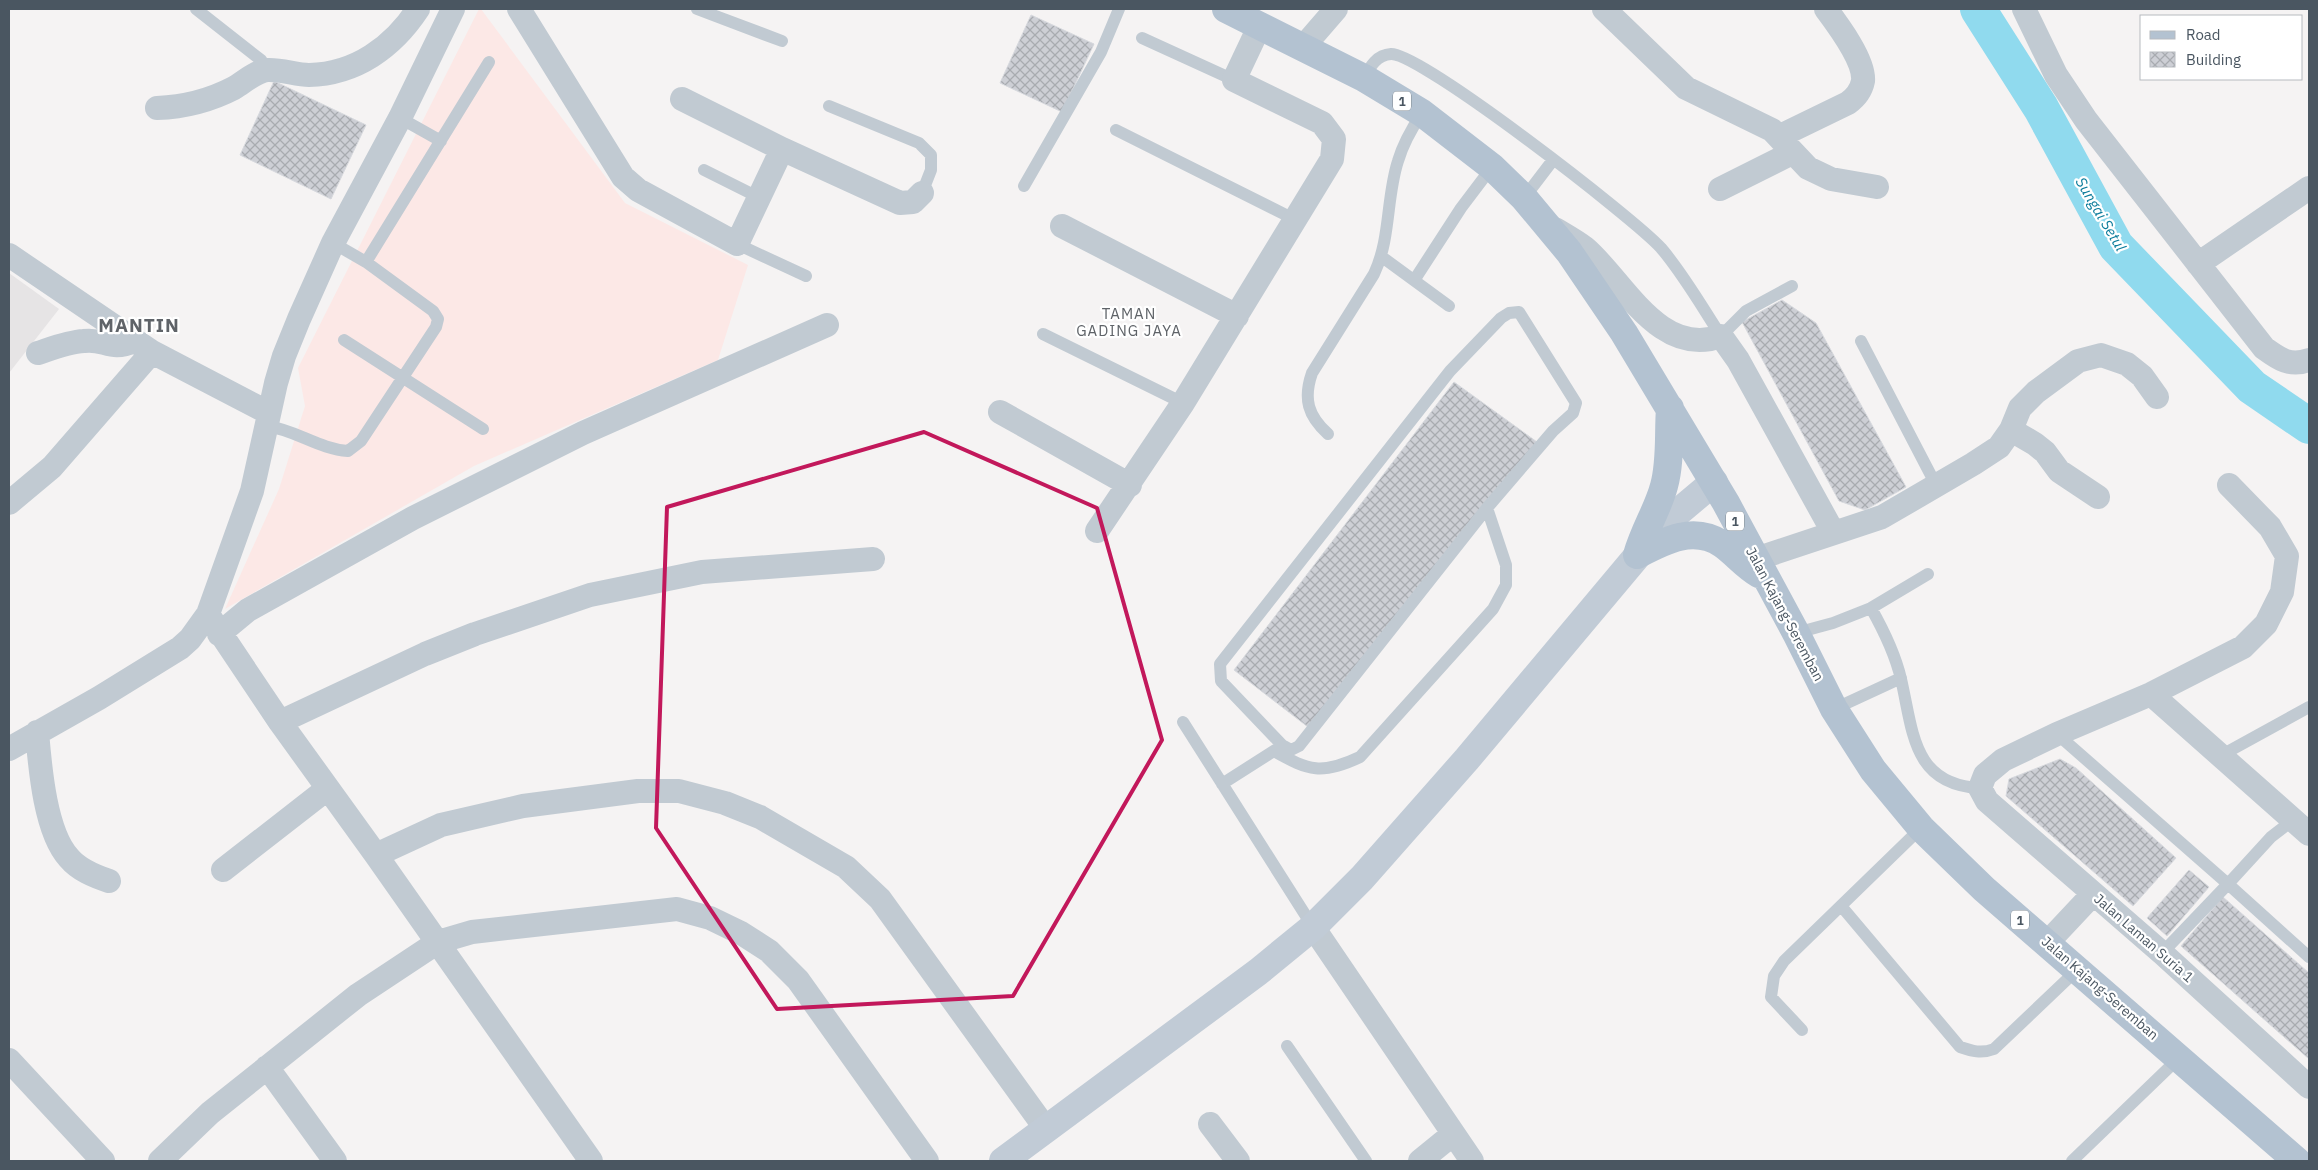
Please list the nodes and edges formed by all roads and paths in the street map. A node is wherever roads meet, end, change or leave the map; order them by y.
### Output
1 (196, 9) edge
2 (418, 9) edge
3 (453, 9) edge
4 (519, 9) edge
5 (697, 9) edge
6 (1118, 9) edge
7 (1226, 9) edge
8 (1336, 9) edge
9 (1604, 9) edge
10 (1826, 9) edge
11 (2024, 9) edge
12 (1260, 25) junction
13 (1142, 38) dead end
14 (782, 41) dead end
15 (1304, 46) junction
16 (489, 62) dead end
17 (268, 70) junction
18 (1364, 78) junction
19 (1234, 80) junction
20 (682, 99) dead end
21 (829, 106) dead end
22 (157, 108) dead end
23 (1422, 113) junction
24 (400, 118) junction
25 (1116, 130) dead end
26 (441, 141) junction
27 (1786, 145) junction
28 (782, 149) junction
29 (1553, 160) junction
30 (1492, 167) junction
31 (704, 170) dead end
32 (1024, 186) dead end
33 (1877, 187) dead end
34 (2309, 188) edge
35 (1720, 189) dead end
36 (922, 193) joint
37 (758, 197) junction
38 (1524, 198) junction
39 (1296, 220) junction
40 (1548, 224) junction
41 (1062, 226) dead end
42 (334, 243) junction
43 (737, 244) junction
44 (9, 255) edge
45 (1382, 257) junction
46 (366, 262) junction
47 (2198, 264) junction
48 (806, 276) dead end
49 (1415, 279) junction
50 (1792, 286) dead end
51 (1449, 306) dead end
52 (1237, 316) junction
53 (827, 325) dead end
54 (1043, 334) dead end
55 (1721, 336) junction
56 (344, 340) dead end
57 (1861, 341) dead end
58 (143, 347) junction
59 (38, 353) dead end
60 (2309, 360) edge
61 (403, 378) junction
62 (2157, 397) dead end
63 (1183, 403) junction
64 (1670, 408) junction
65 (1000, 412) dead end
66 (268, 420) junction
67 (483, 429) dead end
68 (2011, 430) junction
69 (1328, 434) dead end
70 (1714, 482) junction
71 (1130, 485) junction
72 (1936, 485) junction
73 (2229, 485) dead end
74 (2098, 497) dead end
75 (9, 502) edge
76 (1487, 508) junction
77 (1097, 532) dead end
78 (1833, 532) junction
79 (1637, 555) junction
80 (873, 559) dead end
81 (1761, 569) junction
82 (1928, 574) dead end
83 (1871, 608) junction
84 (213, 624) junction
85 (1796, 633) junction
86 (1901, 678) junction
87 (2151, 694) junction
88 (2309, 707) edge
89 (1834, 709) junction
90 (280, 722) junction
91 (1183, 722) dead end
92 (37, 732) junction
93 (2057, 734) junction
94 (1278, 748) junction
95 (9, 749) edge
96 (2220, 756) junction
97 (1222, 784) junction
98 (1980, 788) junction
99 (327, 789) junction
100 (2304, 822) edge
101 (1921, 828) junction
102 (376, 855) junction
103 (223, 870) dead end
104 (109, 881) dead end
105 (2228, 884) junction
106 (2093, 894) junction
107 (1842, 907) junction
108 (1313, 928) junction
109 (438, 942) junction
110 (2047, 942) junction
111 (2162, 953) junction
112 (2309, 957) edge
113 (2077, 970) junction
114 (1802, 1030) dead end
115 (1287, 1046) dead end
116 (2180, 1057) junction
117 (9, 1060) edge
118 (267, 1067) junction
119 (2309, 1087) edge
120 (1210, 1124) dead end
121 (1046, 1129) junction
122 (1452, 1135) junction
123 (580, 1158) edge
124 (103, 1161) edge
125 (160, 1161) edge
126 (335, 1161) edge
127 (927, 1161) edge
128 (1002, 1161) edge
129 (1238, 1161) edge
130 (1366, 1161) edge
131 (1420, 1161) edge
132 (1472, 1161) edge
133 (2072, 1161) edge
134 (2297, 1161) edge

1 - 17 lane
2 - 17 street
3 - 24 street
4 - 43 street
5 - 14 lane
6 - 32 lane
7 - 12 main road, Jalan Kajang-Seremban / 1
8 - 15 street
9 - 27 street
10 - 27 street
11 - 47 street
12 - 15 main road, Jalan Kajang-Seremban / 1
12 - 19 street
13 - 19 lane
15 - 18 main road, Jalan Kajang-Seremban / 1
16 - 26 lane
17 - 22 street
18 - 23 main road, Jalan Kajang-Seremban / 1
18 - 29 lane
19 - 39 street
20 - 28 street
21 - 36 lane
23 - 30 main road, Jalan Kajang-Seremban / 1
23 - 45 lane
24 - 26 lane
24 - 42 street
25 - 39 lane
26 - 46 lane
27 - 33 street
27 - 35 street
28 - 36 street
28 - 37 street
29 - 38 lane
29 - 55 lane
30 - 38 main road, Jalan Kajang-Seremban / 1
30 - 49 lane
31 - 37 lane
34 - 47 street
37 - 43 street
38 - 40 main road, Jalan Kajang-Seremban / 1
39 - 52 street
40 - 55 street
40 - 64 main road, Jalan Kajang-Seremban / 1
41 - 52 street
42 - 46 lane
42 - 66 street
43 - 48 lane
44 - 58 street
45 - 49 lane
45 - 69 lane
46 - 61 lane
47 - 60 street
49 - 51 lane
50 - 55 lane
52 - 63 street
53 - 84 street
54 - 63 lane
55 - 78 street
56 - 61 lane
57 - 72 lane
58 - 59 street
58 - 66 street
58 - 75 street
61 - 66 lane
61 - 67 lane
62 - 68 street
63 - 71 street
64 - 70 main road, Jalan Kajang-Seremban / 1
64 - 79 main road
65 - 71 street
66 - 84 street
68 - 72 street
68 - 74 street
70 - 79 main road
70 - 81 main road, Jalan Kajang-Seremban / 1
71 - 77 street
72 - 78 street
73 - 87 street
76 - 94 lane
76 - 94 lane
76 - 94 lane
78 - 81 street
79 - 81 main road
79 - 108 main road
80 - 90 street
81 - 85 main road, Jalan Kajang-Seremban / 1
82 - 83 lane
83 - 85 lane
83 - 86 lane
84 - 90 street
84 - 92 street
85 - 89 main road, Jalan Kajang-Seremban / 1
86 - 89 lane
86 - 98 lane
87 - 93 street
87 - 96 street
88 - 96 lane
89 - 101 main road, Jalan Kajang-Seremban / 1
90 - 99 street
91 - 97 lane
92 - 95 street
92 - 104 street
93 - 98 street
93 - 105 lane
94 - 97 lane
96 - 100 street
97 - 108 lane
98 - 106 street, Jalan Laman Suria 1
99 - 102 street
99 - 103 street
100 - 105 lane
101 - 107 lane
101 - 110 main road, Jalan Kajang-Seremban / 1
102 - 109 street
102 - 121 street
105 - 111 lane
105 - 112 lane
106 - 110 street
106 - 111 street, Jalan Laman Suria 1
107 - 113 lane
107 - 114 lane
108 - 121 main road
108 - 122 street
109 - 118 street
109 - 123 street
109 - 127 street
110 - 113 main road, Jalan Kajang-Seremban / 1
111 - 119 street, Jalan Laman Suria 1
113 - 116 main road, Jalan Kajang-Seremban / 1
115 - 130 lane
116 - 133 lane
116 - 134 main road, Jalan Kajang-Seremban / 1
117 - 124 street
118 - 125 street
118 - 126 street
120 - 129 street
121 - 128 main road
122 - 131 street
122 - 132 street

